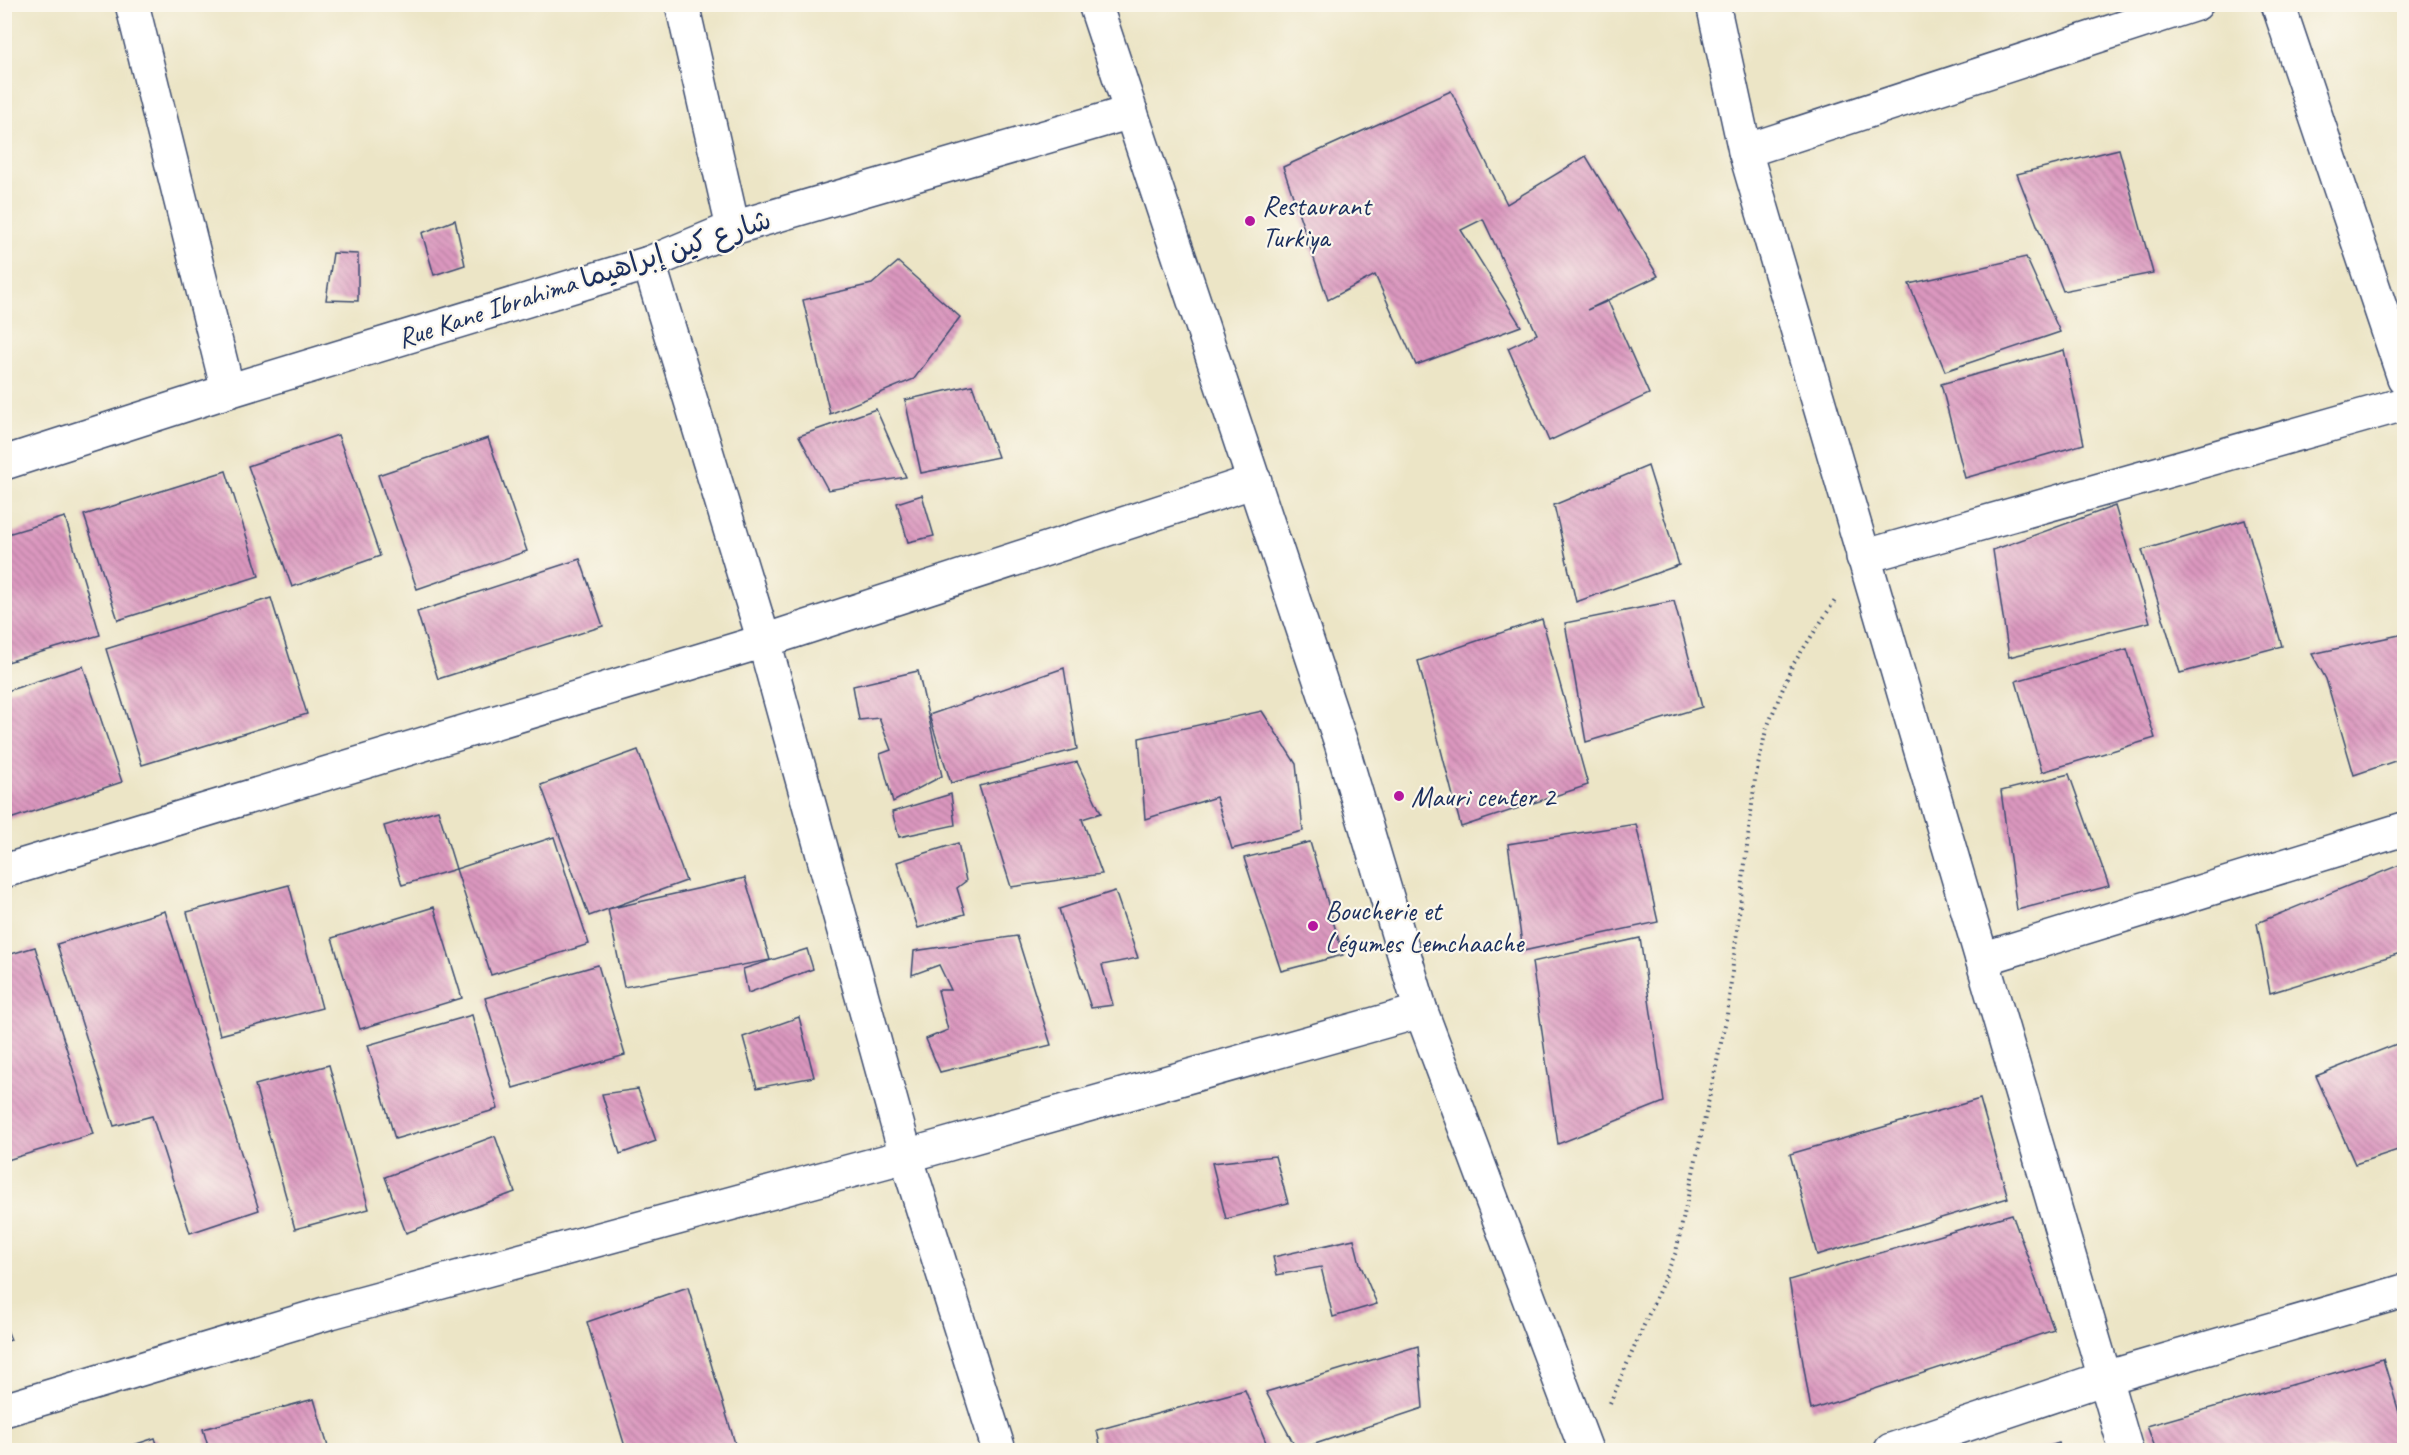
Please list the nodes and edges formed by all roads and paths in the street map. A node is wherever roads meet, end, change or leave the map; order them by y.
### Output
1 (132, 4) edge
2 (682, 4) edge
3 (1095, 4) edge
4 (1713, 4) edge
5 (2196, 4) edge
6 (2278, 4) edge
7 (1131, 112) junction
8 (1745, 152) junction
9 (733, 228) junction
10 (650, 263) junction
11 (2404, 378) edge
12 (228, 392) junction
13 (2404, 404) edge
14 (4, 463) edge
15 (1255, 481) junction
16 (1863, 557) junction
17 (764, 641) junction
18 (2404, 829) edge
19 (4, 871) edge
20 (1982, 959) junction
21 (1421, 1011) junction
22 (906, 1156) junction
23 (2404, 1291) edge
24 (2105, 1378) junction
25 (4, 1410) edge
26 (1607, 1410) dead end
27 (999, 1450) edge
28 (1586, 1450) edge
29 (1891, 1450) edge
30 (2126, 1450) edge

1 - 12 street
2 - 9 street
3 - 7 street
4 - 8 street
5 - 8 street
6 - 11 street
7 - 9 street, Rue Kane Ibrahima شارع كين إبراهيما
7 - 15 street
8 - 16 street
9 - 10 street, Rue Kane Ibrahima شارع كين إبراهيما
10 - 12 street, Rue Kane Ibrahima شارع كين إبراهيما
10 - 17 street
12 - 14 street, Rue Kane Ibrahima شارع كين إبراهيما
13 - 16 street
15 - 17 street
15 - 21 street
16 - 20 street
16 - 26 path
17 - 19 street
17 - 22 street
18 - 20 street
20 - 24 street
21 - 22 street
21 - 28 street
22 - 25 street
22 - 27 street
23 - 24 street
24 - 29 street
24 - 30 street

